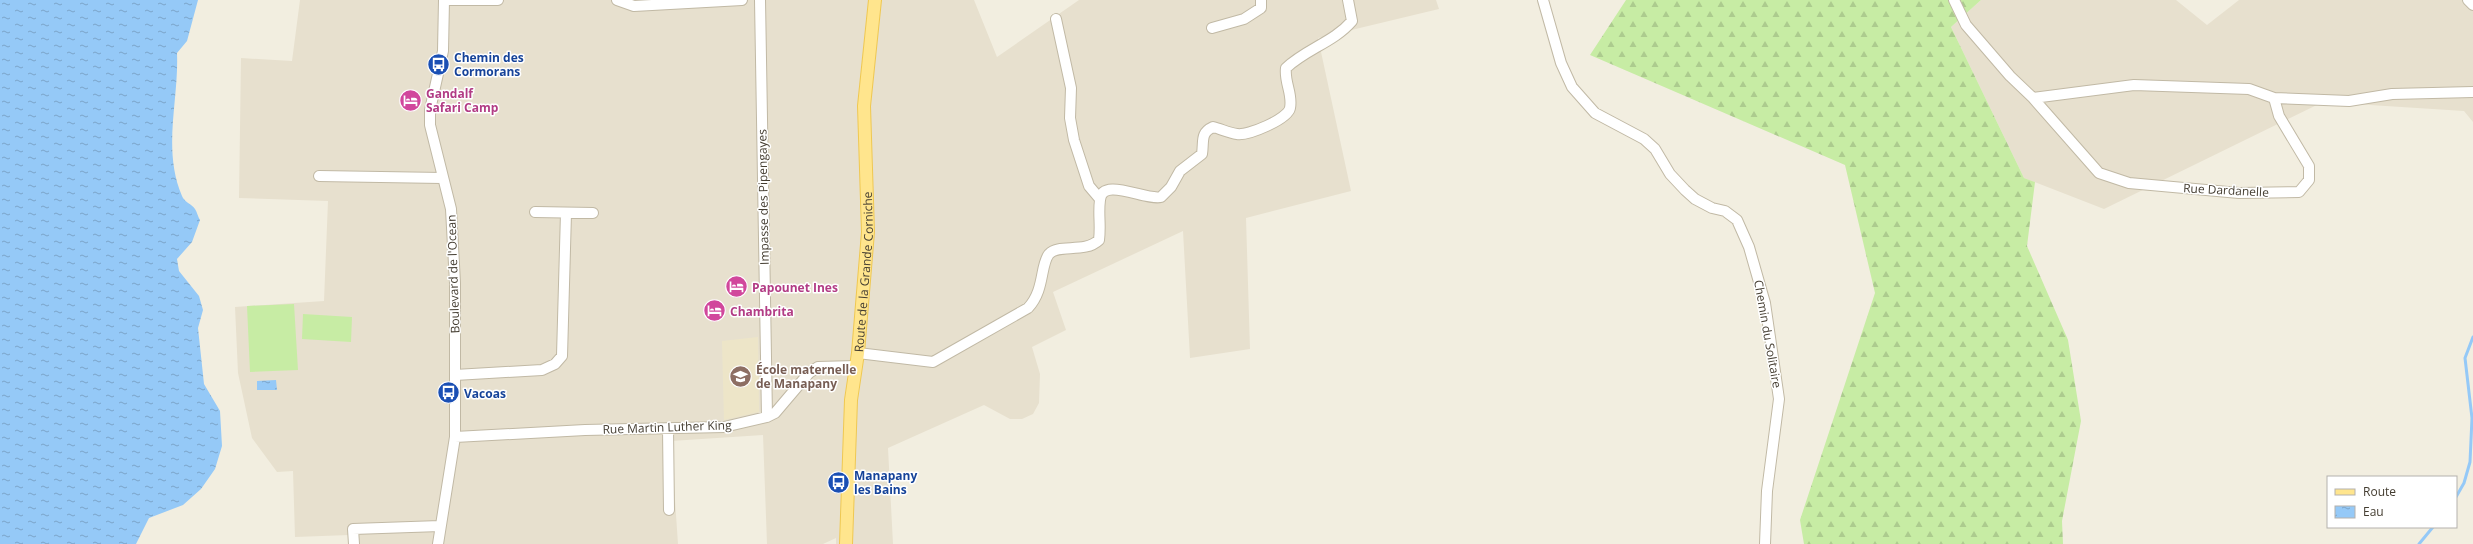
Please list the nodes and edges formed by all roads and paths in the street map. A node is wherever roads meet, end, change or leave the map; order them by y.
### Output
1 (444, 0) edge
2 (449, 0) edge
3 (498, 0) edge
4 (617, 0) edge
5 (742, 0) edge
6 (760, 0) edge
7 (875, 0) edge
8 (1261, 0) edge
9 (1348, 0) edge
10 (1543, 0) edge
11 (1954, 0) edge
12 (2468, 0) edge
13 (2473, 5) edge
14 (1056, 20) dead end
15 (1212, 28) dead end
16 (2473, 92) edge
17 (2033, 98) junction
18 (2274, 98) junction
19 (319, 176) dead end
20 (442, 178) junction
21 (1100, 199) junction
22 (535, 212) dead end
23 (566, 213) junction
24 (593, 213) dead end
25 (858, 353) junction
26 (856, 366) junction
27 (455, 375) junction
28 (767, 417) junction
29 (668, 429) junction
30 (455, 437) junction
31 (669, 510) dead end
32 (440, 526) junction
33 (354, 544) edge
34 (438, 544) edge
35 (846, 544) edge
36 (1765, 544) edge

1 - 20 street, Boulevard de l'Ocean
2 - 3 street
4 - 5 street
6 - 28 street, Impasse des Pipengayes
7 - 25 main road, Route de la Grande Corniche
8 - 15 street
9 - 21 street
10 - 36 street, Chemin du Solitaire
11 - 17 street, Rue Dardanelle
12 - 13 street
14 - 21 street
16 - 18 street
17 - 18 street
17 - 18 street, Rue Dardanelle
19 - 20 street
20 - 27 street, Boulevard de l'Ocean
21 - 25 street
22 - 23 street
23 - 24 street
23 - 27 street
25 - 26 main road, Route de la Grande Corniche
26 - 28 street, Rue Martin Luther King
26 - 35 main road, Route de la Grande Corniche
27 - 30 street, Boulevard de l'Ocean
28 - 29 street, Rue Martin Luther King
29 - 30 street, Rue Martin Luther King
29 - 31 street
30 - 32 street, Boulevard de l'Ocean
32 - 33 street
32 - 34 street, Boulevard de l'Ocean

